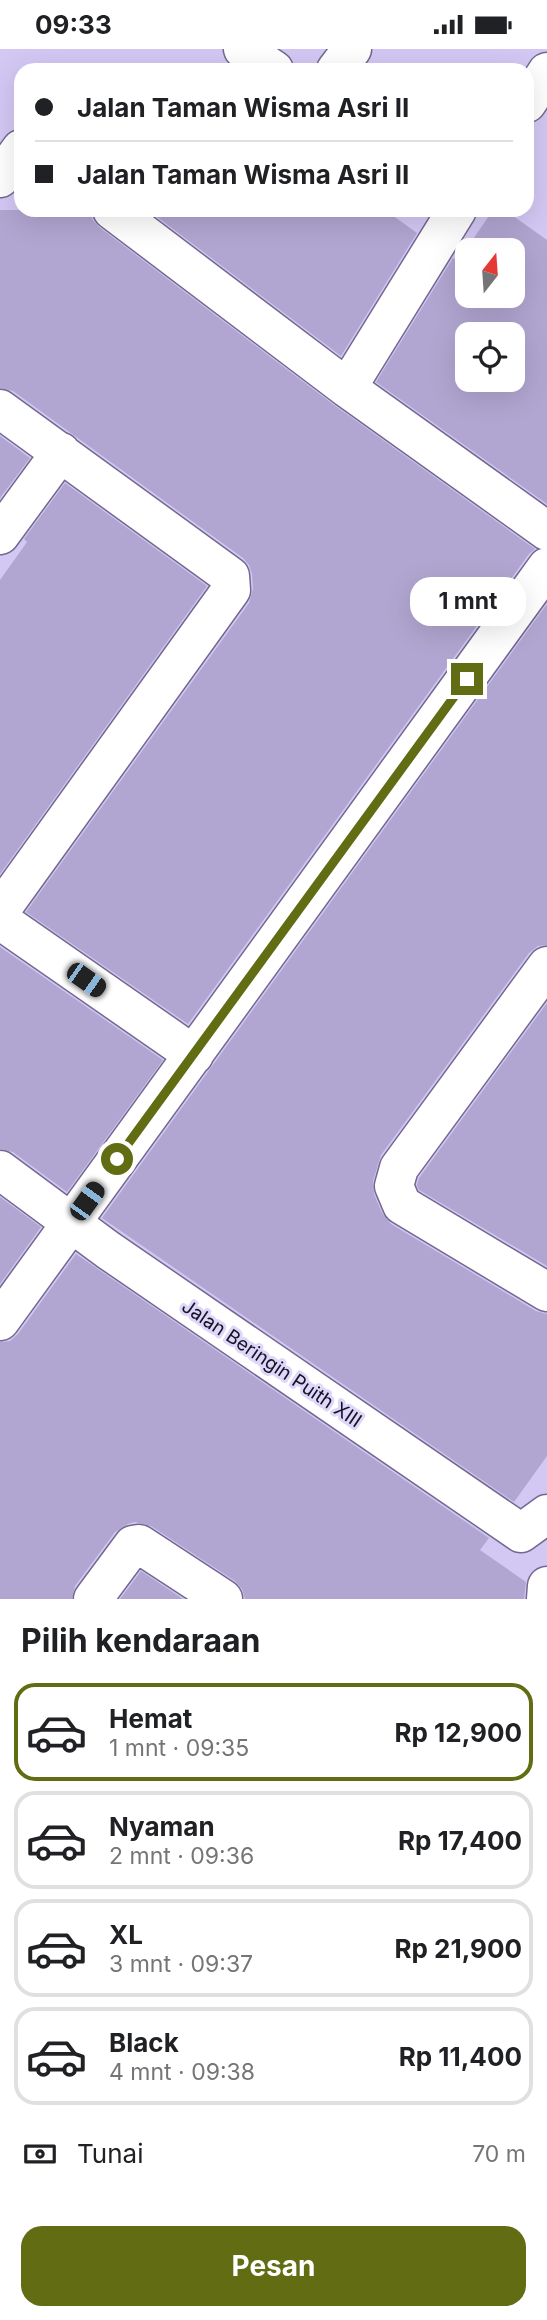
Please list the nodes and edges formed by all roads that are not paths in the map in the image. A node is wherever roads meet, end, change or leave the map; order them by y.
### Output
1 (243, 49) edge
2 (352, 49) edge
3 (264, 63) edge
4 (341, 63) edge
5 (547, 72) edge
6 (534, 92) edge
7 (14, 159) edge
8 (0, 178) edge
9 (121, 217) edge
10 (453, 217) edge
11 (347, 388) junction
12 (0, 409) edge
13 (61, 452) junction
14 (547, 531) edge
15 (0, 535) edge
16 (542, 587) edge
17 (0, 911) edge
18 (0, 920) edge
19 (547, 966) edge
20 (194, 1055) junction
21 (0, 1170) edge
22 (71, 1222) junction
23 (547, 1292) edge
24 (0, 1321) edge
25 (547, 1514) edge
26 (547, 1586) edge
27 (93, 1599) edge
28 (223, 1599) edge
29 (546, 1599) edge

1 - 3 street
2 - 4 street
5 - 6 street
7 - 8 street
9 - 11 street
10 - 11 street
11 - 14 street
12 - 13 street
13 - 15 street
13 - 17 street
16 - 20 street
18 - 20 street
19 - 23 street
20 - 22 street
21 - 22 street, Jalan Beringin Puith XIII
22 - 24 street
22 - 25 street, Jalan Beringin Puith XIII
26 - 29 street
27 - 28 street

